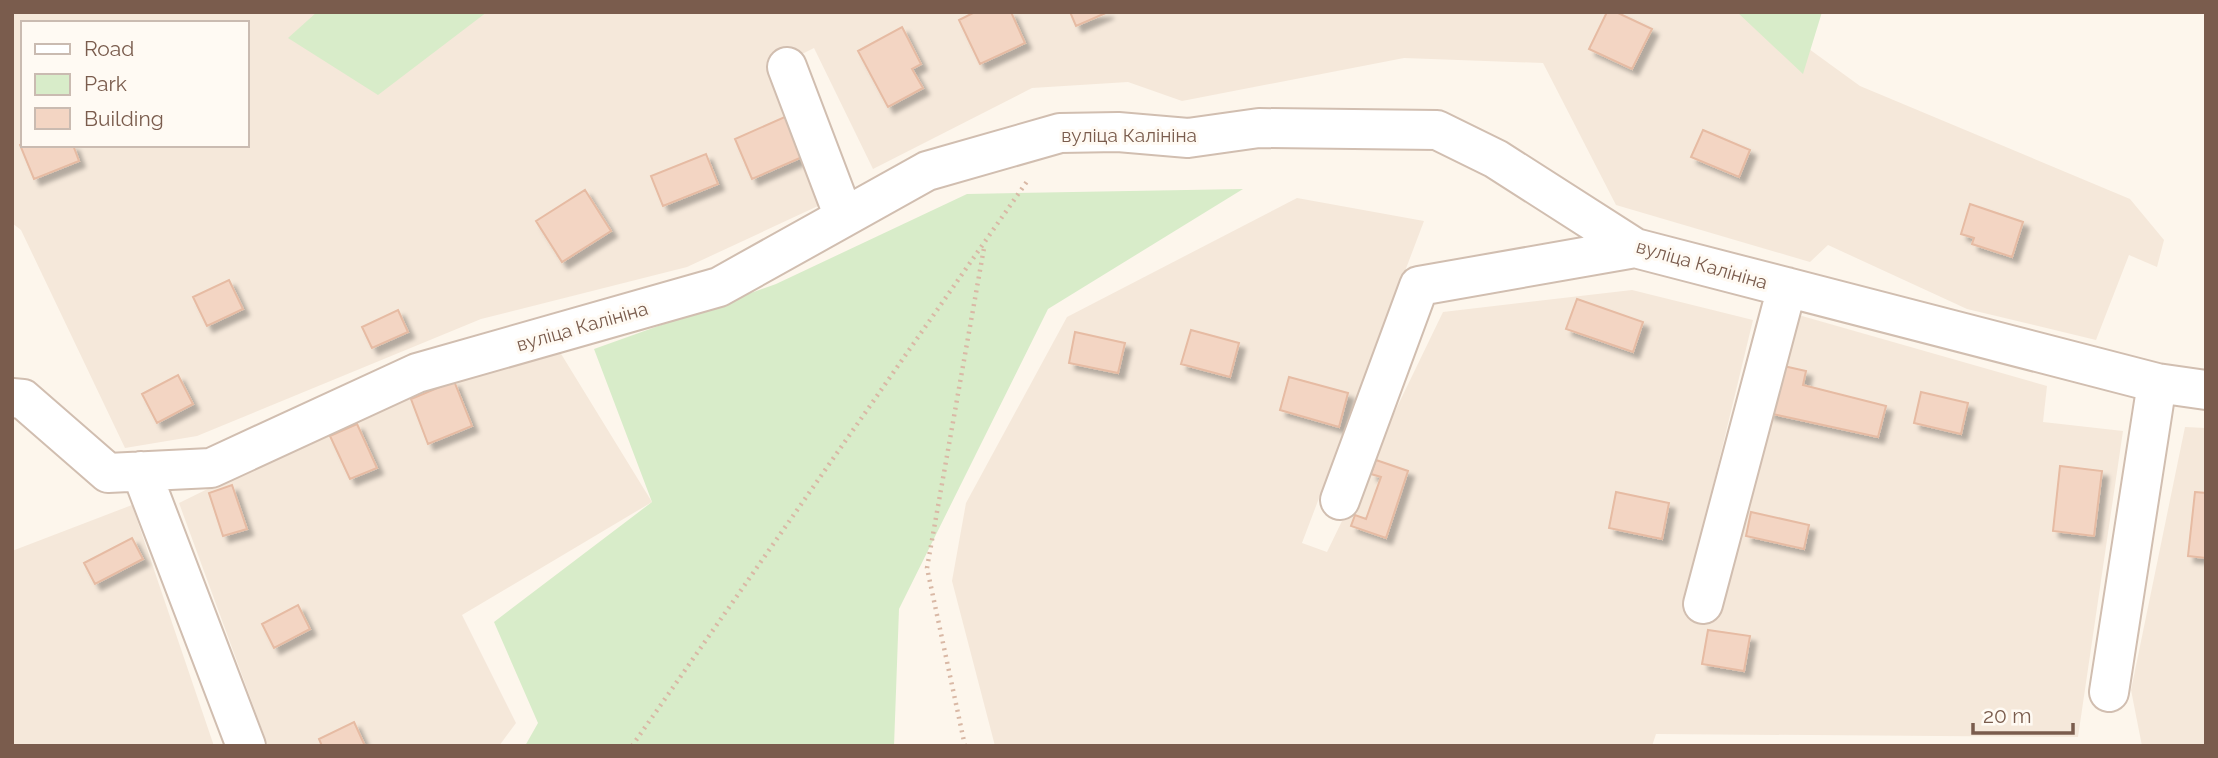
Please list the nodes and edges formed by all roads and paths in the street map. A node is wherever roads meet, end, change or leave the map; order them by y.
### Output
1 (788, 67) dead end
2 (1030, 178) dead end
3 (844, 217) junction
4 (985, 244) junction
5 (1636, 248) junction
6 (1787, 287) junction
7 (2157, 383) junction
8 (2206, 390) edge
9 (16, 392) edge
10 (141, 471) junction
11 (1340, 500) dead end
12 (1703, 604) dead end
13 (2109, 692) dead end
14 (246, 746) edge
15 (632, 746) edge
16 (965, 746) edge

1 - 3 street
2 - 4 path
3 - 5 street, вуліца Калініна
3 - 10 street, вуліца Калініна
4 - 15 path
4 - 16 path
5 - 6 street, вуліца Калініна
5 - 11 street
6 - 7 street, вуліца Калініна
6 - 12 street
7 - 8 street, вуліца Калініна
7 - 13 street
9 - 10 street, вуліца Калініна
10 - 14 street

